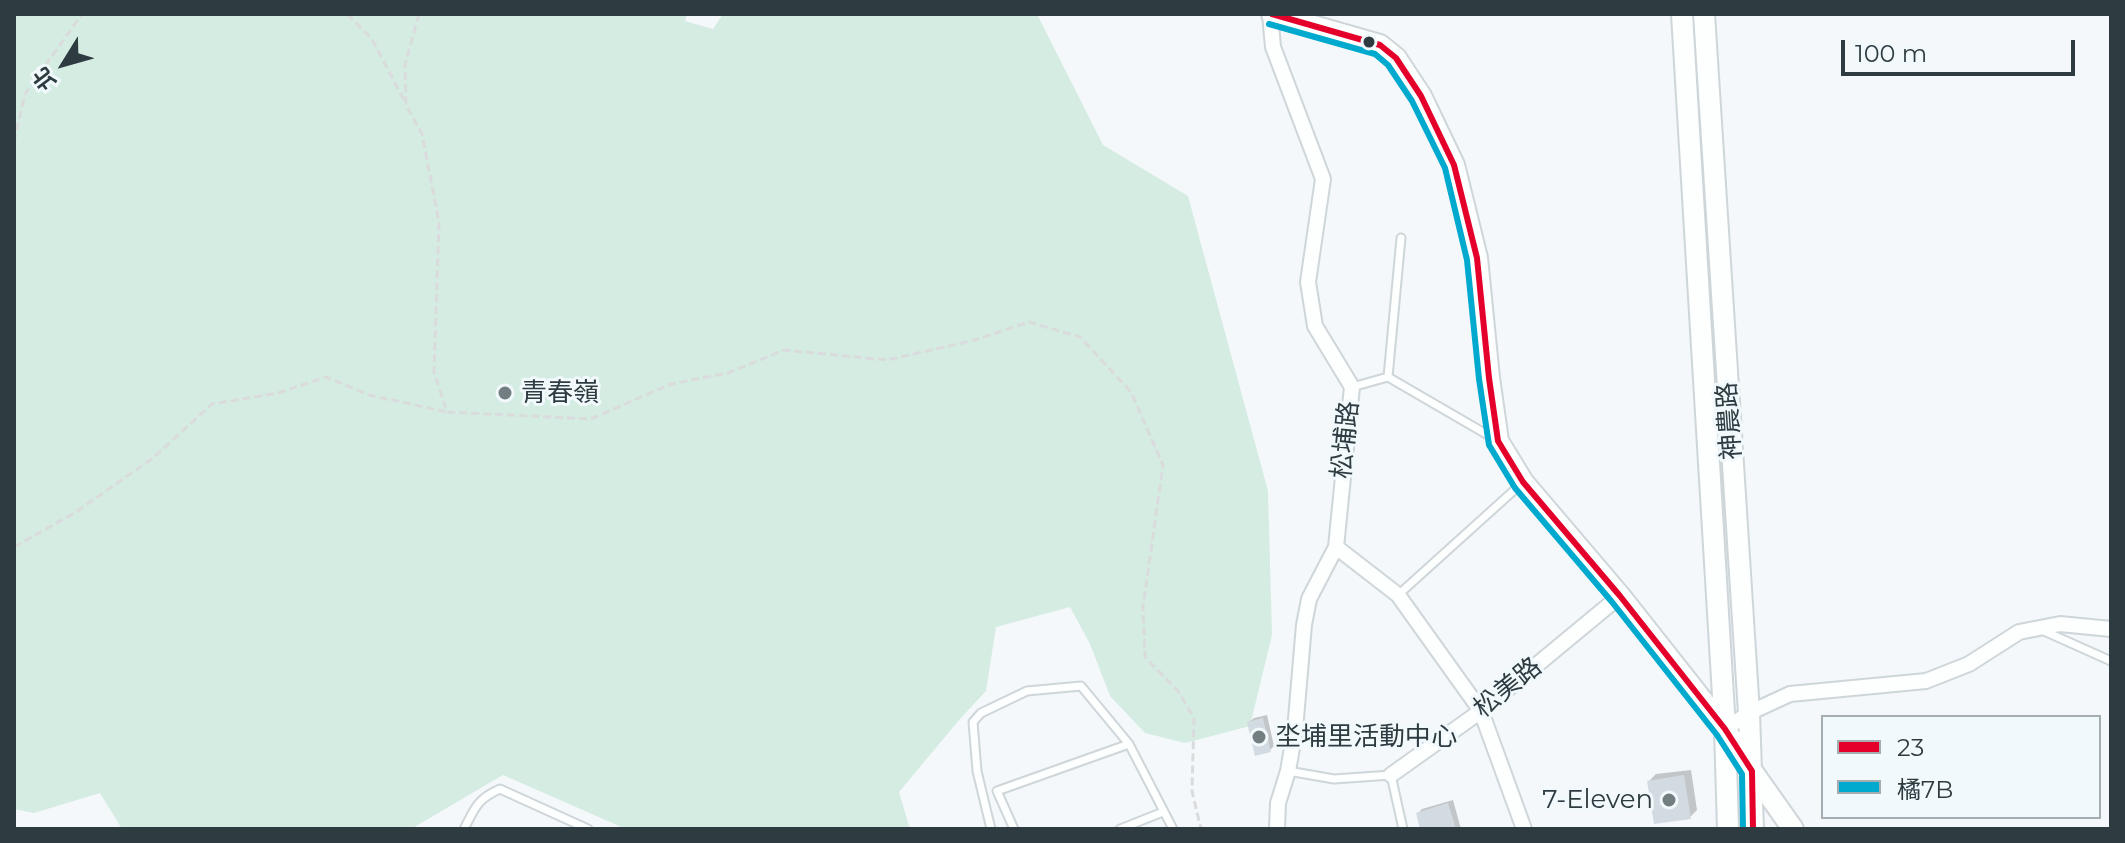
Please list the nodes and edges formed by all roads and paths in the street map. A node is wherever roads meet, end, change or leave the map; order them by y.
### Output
1 (82, 14) edge
2 (347, 14) edge
3 (419, 14) edge
4 (1271, 14) edge
5 (1682, 14) edge
6 (1704, 14) edge
7 (406, 105) junction
8 (14, 142) edge
9 (1401, 238) dead end
10 (1388, 377) junction
11 (1352, 387) junction
12 (447, 412) junction
13 (1498, 441) junction
14 (1523, 482) junction
15 (14, 547) edge
16 (1336, 547) junction
17 (1398, 595) junction
18 (1620, 596) junction
19 (2039, 629) junction
20 (2111, 629) edge
21 (2111, 661) edge
22 (1481, 711) junction
23 (1749, 713) junction
24 (1725, 729) junction
25 (1129, 744) junction
26 (1288, 771) junction
27 (1752, 771) junction
28 (1391, 775) junction
29 (1163, 812) junction
30 (464, 829) edge
31 (588, 829) edge
32 (991, 829) edge
33 (1014, 829) edge
34 (1120, 829) edge
35 (1173, 829) edge
36 (1201, 829) edge
37 (1277, 829) edge
38 (1403, 829) edge
39 (1524, 829) edge
40 (1728, 829) edge
41 (1753, 829) edge
42 (1793, 829) edge

1 - 8 path
2 - 7 path
3 - 7 path
4 - 11 street, 松埔路
4 - 13 street
5 - 24 street, 神農路
6 - 23 street, 神農路
7 - 12 path
9 - 10 lane
10 - 11 lane
10 - 13 lane
11 - 16 street, 松埔路
12 - 15 path
12 - 36 path
13 - 14 street
14 - 17 lane
14 - 18 street
16 - 17 street
16 - 26 street, 松埔路
17 - 22 street
18 - 22 street, 松美路
18 - 24 street
19 - 20 street
19 - 21 lane
19 - 23 street
22 - 28 street, 松美路
22 - 39 street
23 - 24 street
23 - 27 street, 神農路
24 - 27 street
24 - 40 street, 神農路
25 - 29 lane
25 - 32 lane
25 - 33 lane
26 - 28 lane
26 - 37 street, 松埔路
27 - 41 street, 神農路
27 - 42 street
28 - 38 lane
29 - 34 lane
29 - 35 lane
30 - 31 lane

